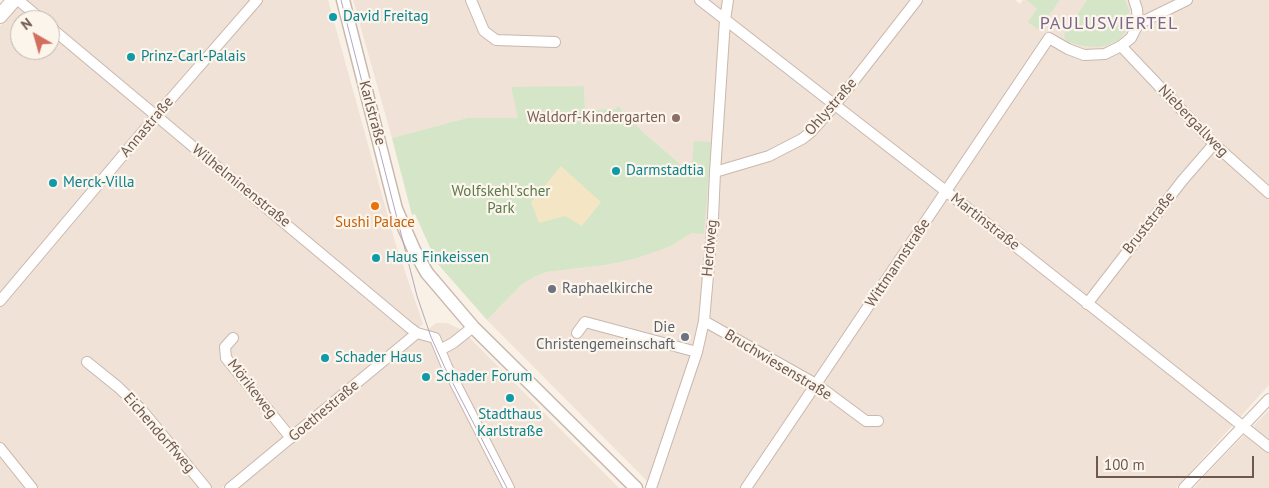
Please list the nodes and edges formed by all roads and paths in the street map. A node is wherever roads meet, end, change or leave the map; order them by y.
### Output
1 (14, 0) edge
2 (18, 0) edge
3 (257, 0) edge
4 (343, 0) edge
5 (471, 0) edge
6 (700, 0) edge
7 (728, 0) edge
8 (917, 0) edge
9 (1134, 0) edge
10 (1187, 0) edge
11 (30, 10) edge
12 (0, 16) edge
13 (725, 20) junction
14 (1138, 24) junction
15 (60, 35) edge
16 (555, 42) dead end
17 (1121, 46) junction
18 (835, 105) junction
19 (156, 116) junction
20 (1214, 144) junction
21 (714, 172) junction
22 (946, 192) junction
23 (1269, 193) edge
24 (0, 301) edge
25 (1087, 304) junction
26 (704, 321) junction
27 (473, 327) junction
28 (416, 333) junction
29 (576, 333) dead end
30 (233, 338) dead end
31 (440, 350) junction
32 (698, 352) junction
33 (87, 362) dead end
34 (816, 384) junction
35 (1269, 399) edge
36 (878, 421) dead end
37 (1243, 427) junction
38 (291, 438) junction
39 (1269, 447) edge
40 (0, 448) edge
41 (32, 488) edge
42 (206, 488) edge
43 (230, 488) edge
44 (509, 488) edge
45 (636, 488) edge
46 (651, 488) edge
47 (746, 488) edge
48 (1184, 488) edge

1 - 12 main road
2 - 11 street
3 - 19 street, Annastraße
4 - 27 street, Karlstraße
5 - 16 street
6 - 13 street, Martinstraße
7 - 13 street, Herdweg
8 - 18 street, Ohlystraße
9 - 14 street
10 - 14 street
13 - 18 street, Martinstraße
13 - 21 street, Herdweg
14 - 17 street
15 - 19 street, Wilhelminenstraße
17 - 20 street, Niebergallweg
17 - 22 street, Wittmannstraße
18 - 21 street, Ohlystraße
18 - 22 street, Martinstraße
19 - 24 street, Annastraße
19 - 28 street, Wilhelminenstraße
20 - 23 street, Niebergallweg
20 - 25 street, Bruststraße
21 - 26 street, Herdweg
22 - 25 street, Martinstraße
22 - 34 street, Wittmannstraße
25 - 37 street, Martinstraße
26 - 32 street, Herdweg
26 - 34 street, Bruchwiesenstraße
27 - 31 street
27 - 45 street, Karlstraße
28 - 31 street, Wilhelminenstraße
28 - 38 street, Goethestraße
29 - 32 street
30 - 38 street, Mörikeweg
31 - 44 street
32 - 46 street, Herdweg
33 - 42 street, Eichendorffweg
34 - 36 street, Bruchwiesenstraße
34 - 47 street, Wittmannstraße
35 - 37 street
37 - 39 street, Martinstraße
37 - 48 street
38 - 43 street, Goethestraße
40 - 41 street

